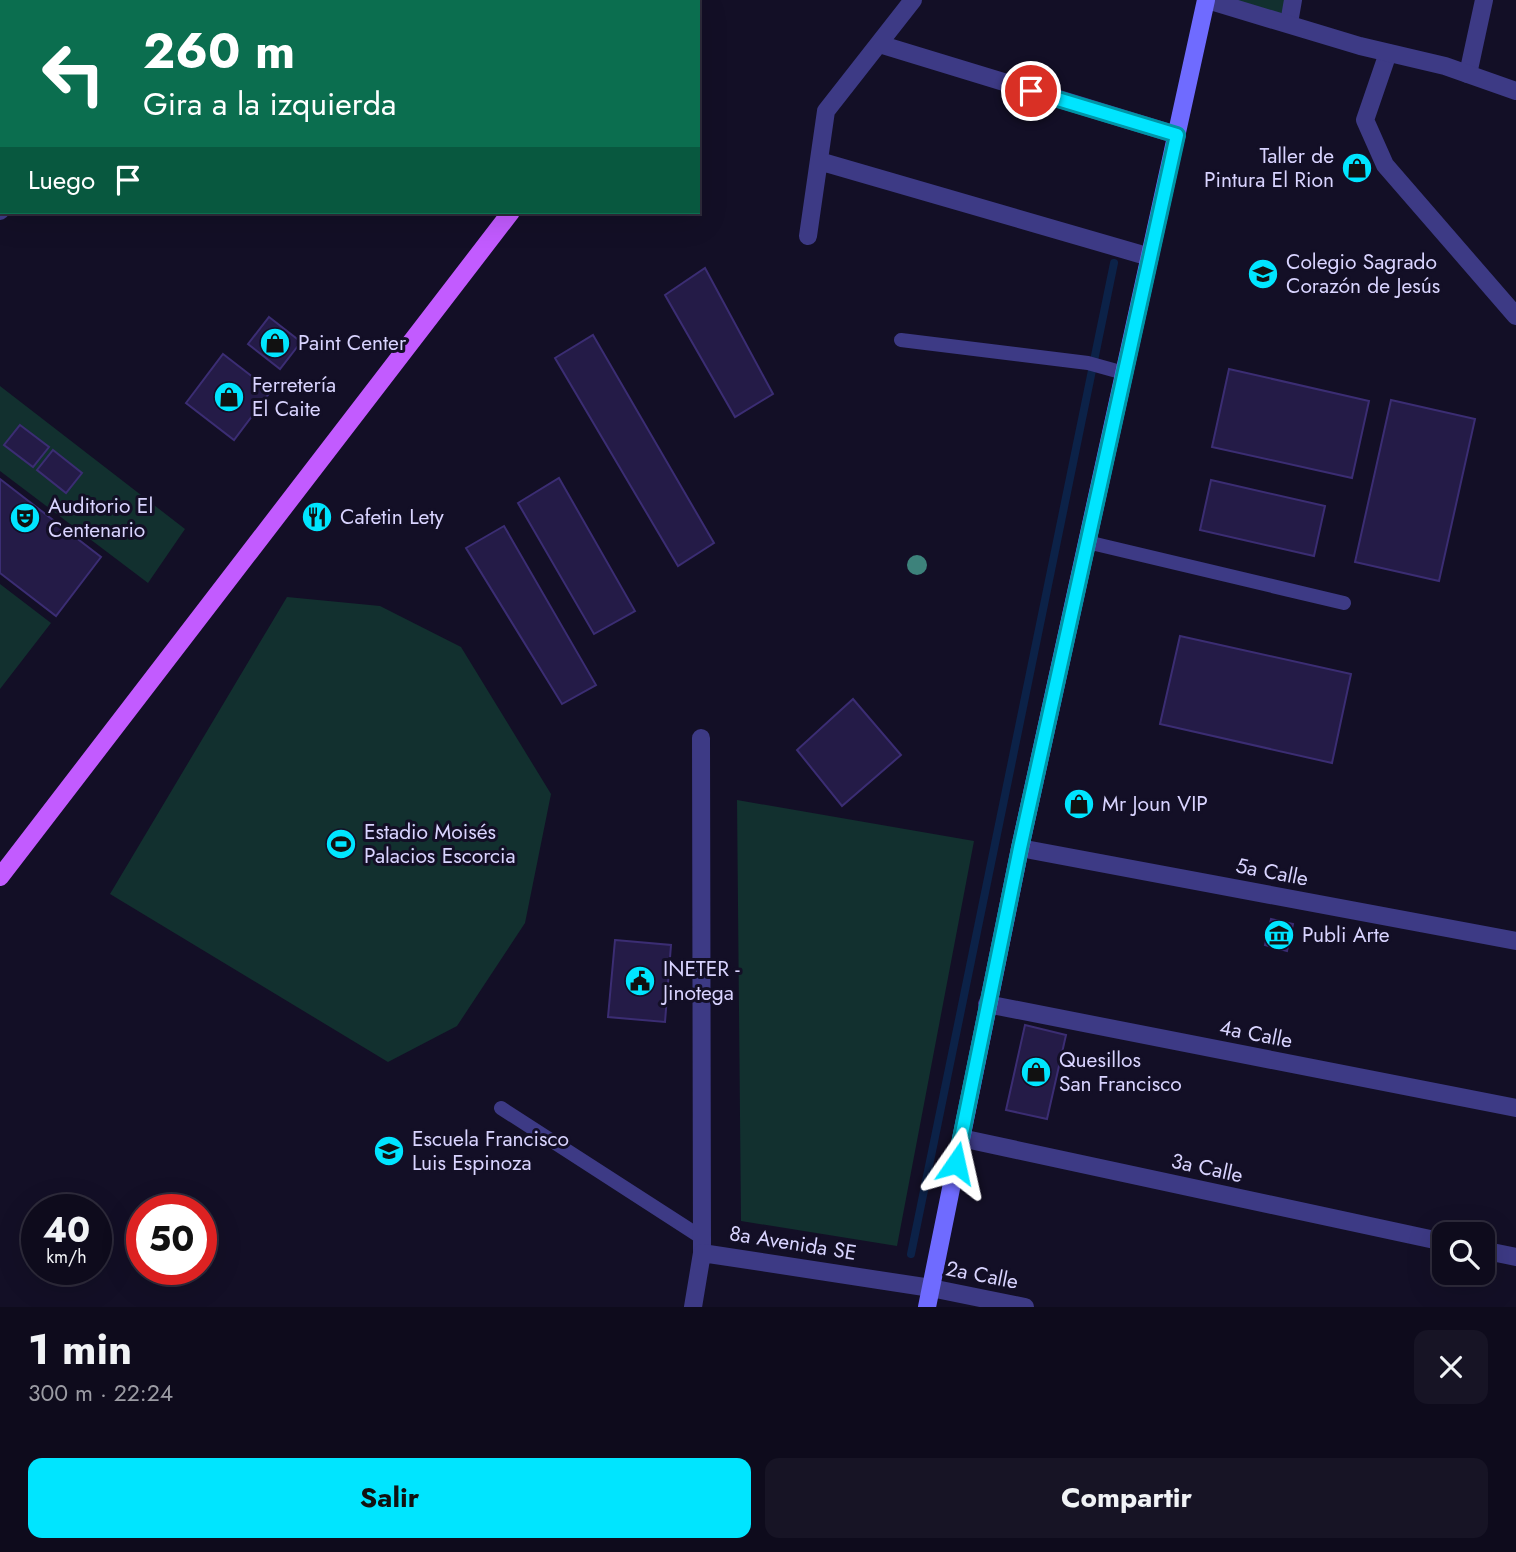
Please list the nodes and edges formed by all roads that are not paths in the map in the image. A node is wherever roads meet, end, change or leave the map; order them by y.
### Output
1 (913, 0) edge
2 (1207, 0) edge
3 (1293, 0) edge
4 (1484, 0) edge
5 (1289, 23) junction
6 (879, 44) junction
7 (1388, 53) junction
8 (1468, 74) junction
9 (1516, 91) edge
10 (1177, 135) junction
11 (819, 161) junction
12 (509, 214) edge
13 (808, 236) dead end
14 (1150, 257) junction
15 (1516, 316) edge
16 (901, 340) dead end
17 (1124, 373) junction
18 (1087, 542) junction
19 (1344, 603) dead end
20 (701, 738) dead end
21 (1020, 848) junction
22 (0, 877) edge
23 (1516, 941) edge
24 (987, 1003) junction
25 (502, 1108) dead end
26 (1516, 1108) edge
27 (961, 1138) junction
28 (1432, 1239) edge
29 (703, 1246) junction
30 (1495, 1253) edge
31 (1516, 1257) edge
32 (931, 1288) junction
33 (693, 1307) edge
34 (927, 1307) edge
35 (1025, 1307) edge

1 - 6 street
2 - 5 street
2 - 10 main road
3 - 5 street
4 - 8 street
5 - 7 street
6 - 10 street
6 - 11 street
7 - 8 street
7 - 15 street
8 - 9 street
10 - 14 main road
11 - 13 street
11 - 14 street
12 - 22 main road
14 - 17 main road
16 - 17 lane
17 - 18 main road
18 - 19 lane
18 - 21 main road
20 - 29 street
21 - 23 street, 5a Calle
21 - 24 main road
24 - 26 street, 4a Calle
24 - 27 main road
25 - 29 lane
27 - 28 street, 3a Calle
27 - 32 main road
29 - 32 street, 8a Avenida SE
29 - 33 street, 8a Avenida SE
30 - 31 street
32 - 34 main road
32 - 35 street, 2a Calle

